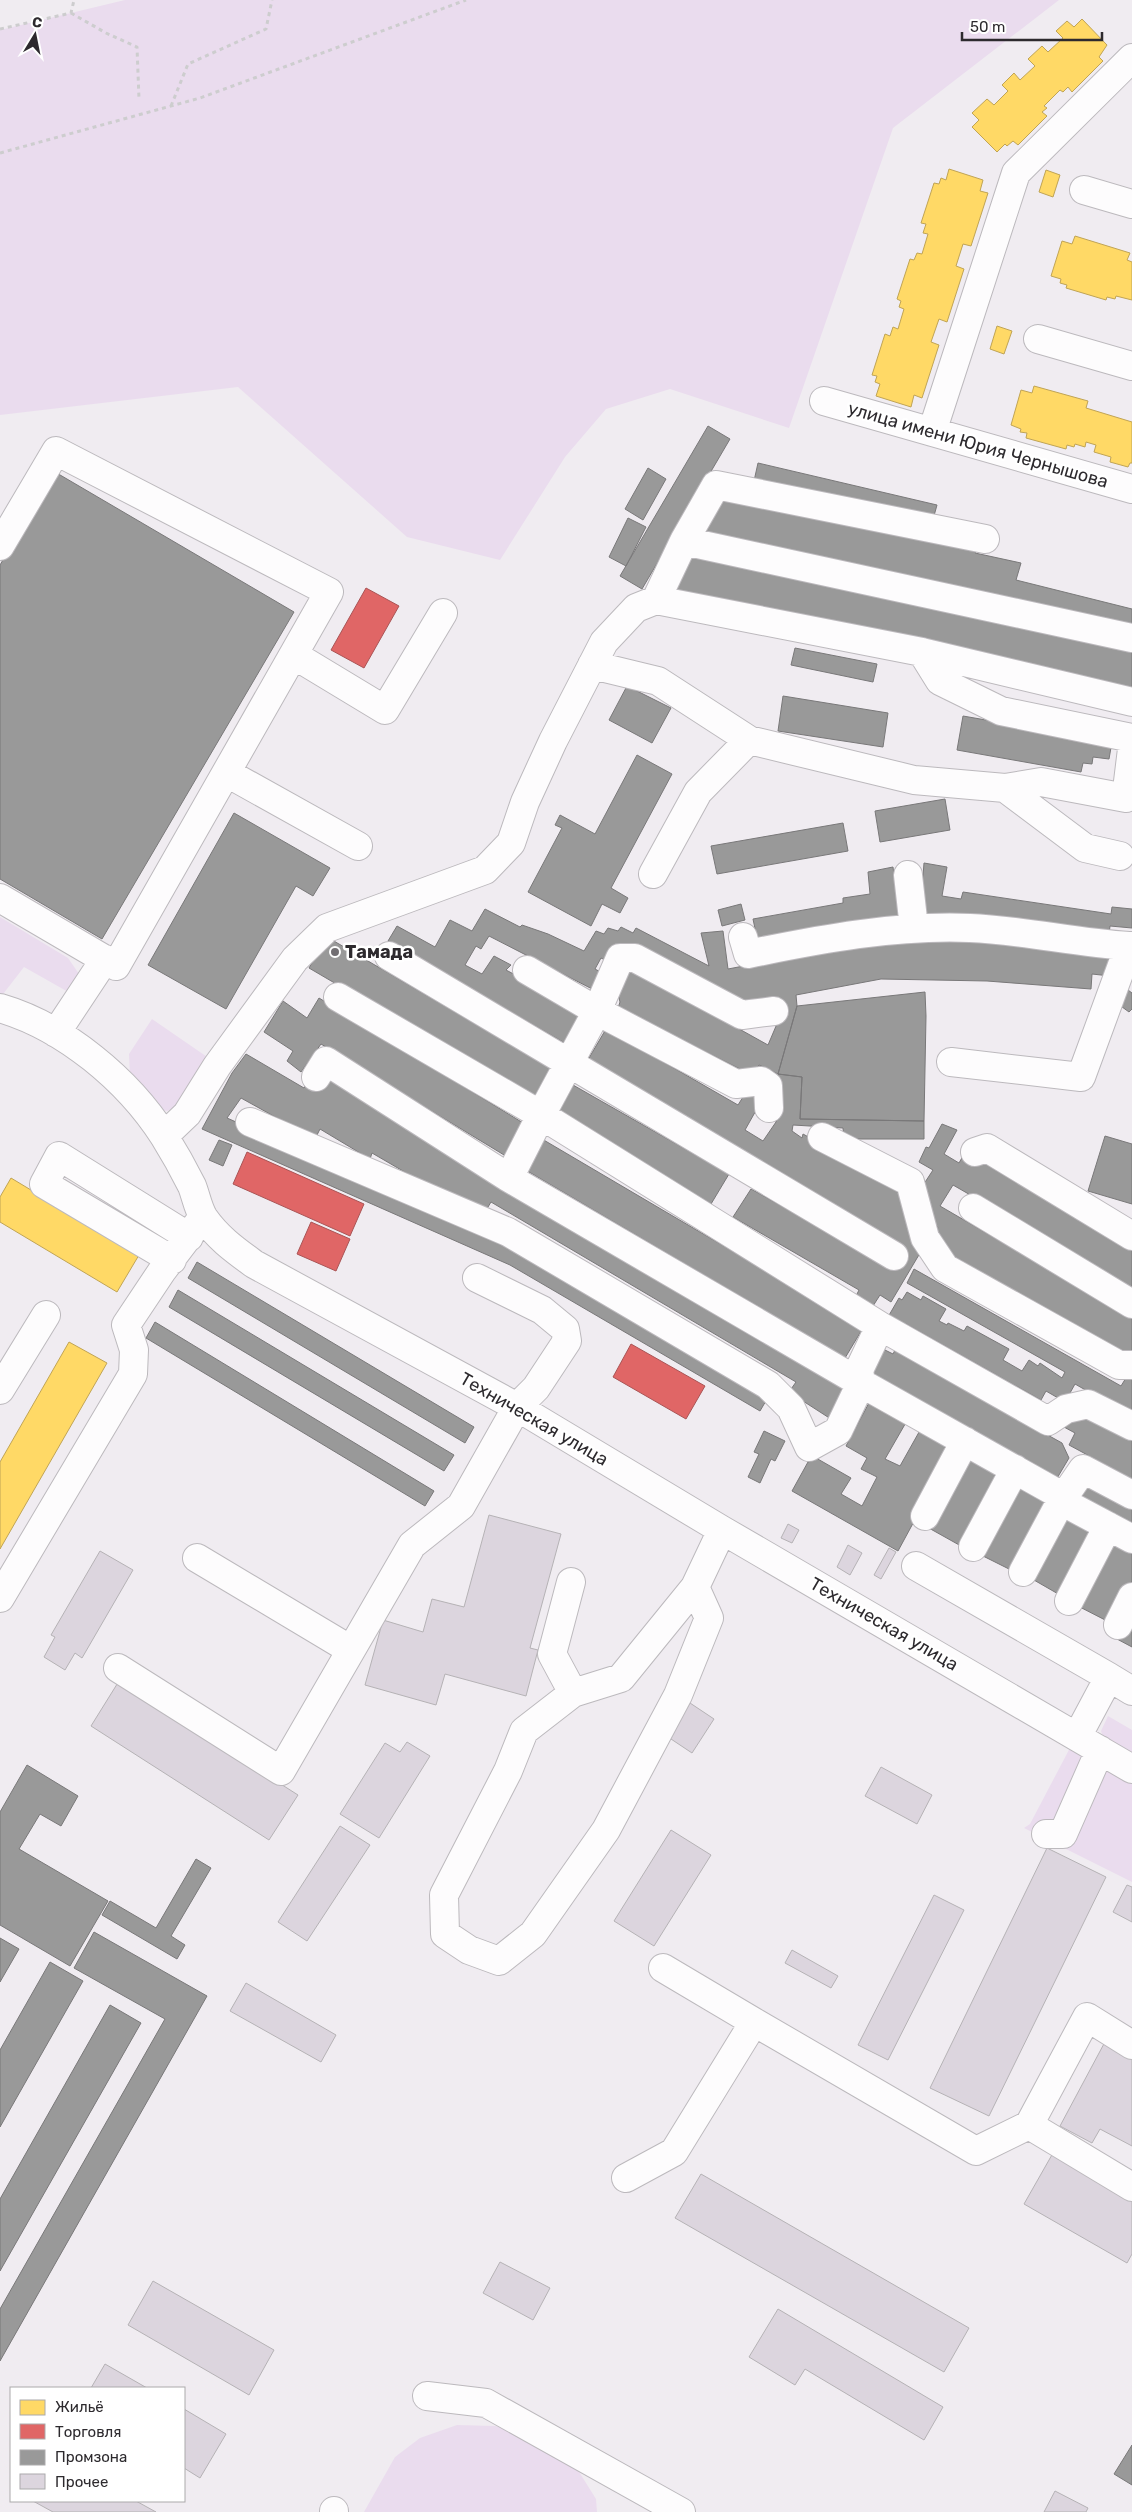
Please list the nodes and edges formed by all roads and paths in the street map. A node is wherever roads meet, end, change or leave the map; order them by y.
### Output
1 (74, 0) edge
2 (272, 0) edge
3 (466, 0) edge
4 (71, 13) junction
5 (0, 29) edge
6 (1132, 58) edge
7 (139, 99) dead end
8 (171, 106) junction
9 (0, 153) edge
10 (1084, 190) dead end
11 (1132, 204) edge
12 (1038, 339) dead end
13 (1132, 366) edge
14 (824, 401) dead end
15 (932, 432) junction
16 (1132, 489) edge
17 (985, 539) dead end
18 (684, 542) junction
19 (0, 546) edge
20 (656, 600) junction
21 (444, 613) dead end
22 (1132, 638) edge
23 (922, 652) junction
24 (294, 655) junction
25 (592, 665) junction
26 (1132, 702) edge
27 (1132, 738) edge
28 (749, 740) junction
29 (1132, 749) edge
30 (226, 773) junction
31 (1005, 788) junction
32 (358, 846) dead end
33 (1120, 856) dead end
34 (653, 874) dead end
35 (908, 874) dead end
36 (0, 898) edge
37 (914, 928) junction
38 (743, 937) dead end
39 (1130, 946) edge
40 (389, 956) dead end
41 (105, 959) junction
42 (527, 970) dead end
43 (338, 997) dead end
44 (0, 1008) edge
45 (597, 1011) junction
46 (774, 1011) dead end
47 (56, 1033) junction
48 (951, 1062) dead end
49 (569, 1064) junction
50 (316, 1077) dead end
51 (770, 1108) dead end
52 (541, 1115) junction
53 (250, 1122) dead end
54 (164, 1136) junction
55 (822, 1137) dead end
56 (975, 1152) dead end
57 (509, 1178) junction
58 (973, 1208) dead end
59 (196, 1227) junction
60 (1132, 1236) edge
61 (894, 1256) dead end
62 (172, 1260) junction
63 (477, 1278) dead end
64 (1132, 1304) edge
65 (46, 1315) dead end
66 (880, 1326) junction
67 (1132, 1365) edge
68 (861, 1383) junction
69 (0, 1390) edge
70 (517, 1407) junction
71 (1132, 1426) edge
72 (965, 1442) junction
73 (1014, 1469) junction
74 (1132, 1495) edge
75 (1061, 1501) junction
76 (925, 1516) dead end
77 (1108, 1526) junction
78 (722, 1530) junction
79 (1132, 1539) edge
80 (973, 1547) dead end
81 (197, 1558) dead end
82 (916, 1566) dead end
83 (1023, 1572) dead end
84 (571, 1582) dead end
85 (695, 1587) junction
86 (1132, 1597) edge
87 (0, 1598) edge
88 (1069, 1601) dead end
89 (1118, 1625) dead end
90 (351, 1650) junction
91 (118, 1668) dead end
92 (1120, 1684) edge
93 (573, 1693) junction
94 (1088, 1743) junction
95 (1132, 1769) edge
96 (1046, 1834) dead end
97 (663, 1968) dead end
98 (754, 2022) junction
99 (1132, 2045) edge
100 (1030, 2125) junction
101 (626, 2178) dead end
102 (1132, 2187) edge
103 (427, 2396) dead end
104 (681, 2512) edge

1 - 4 path
2 - 8 path
3 - 8 path
4 - 5 path
4 - 7 path
6 - 15 street
8 - 9 path
10 - 11 street
12 - 13 street
14 - 15 street, улица имени Юрия Чернышова
15 - 16 street, улица имени Юрия Чернышова
17 - 18 street
18 - 20 street
18 - 22 street
19 - 24 street
20 - 23 street
20 - 25 street
21 - 24 street
23 - 26 street
23 - 27 street
24 - 30 street
25 - 28 street
25 - 54 street
28 - 31 street
28 - 34 street
29 - 31 street
30 - 32 street
30 - 41 street
31 - 33 street
35 - 37 street
36 - 41 street
37 - 38 street
37 - 39 street
39 - 48 street
40 - 49 street
41 - 47 street
42 - 45 street
43 - 52 street
44 - 47 street, Техническая улица
45 - 46 street
45 - 49 street
45 - 51 street
47 - 54 street, Техническая улица
49 - 52 street
49 - 61 street
50 - 57 street
52 - 57 street
52 - 66 street
53 - 68 street
54 - 59 street, Техническая улица
55 - 67 street
56 - 60 street
57 - 68 street
58 - 64 street
59 - 62 street
59 - 62 street
59 - 70 street, Техническая улица
62 - 87 street
63 - 70 street
65 - 69 street
66 - 68 street
66 - 71 street
68 - 72 street
70 - 78 street, Техническая улица
70 - 90 street
72 - 73 street
72 - 76 street
73 - 75 street
73 - 80 street
74 - 75 street
75 - 77 street
75 - 83 street
77 - 79 street
77 - 88 street
78 - 85 street
78 - 94 street, Техническая улица
81 - 90 street
82 - 92 street
84 - 93 street
85 - 93 street
85 - 93 street
86 - 89 street
90 - 91 street
92 - 94 street
94 - 95 street, Техническая улица
94 - 96 street
97 - 98 street
98 - 100 street
98 - 101 street
99 - 100 street
100 - 102 street
103 - 104 street

